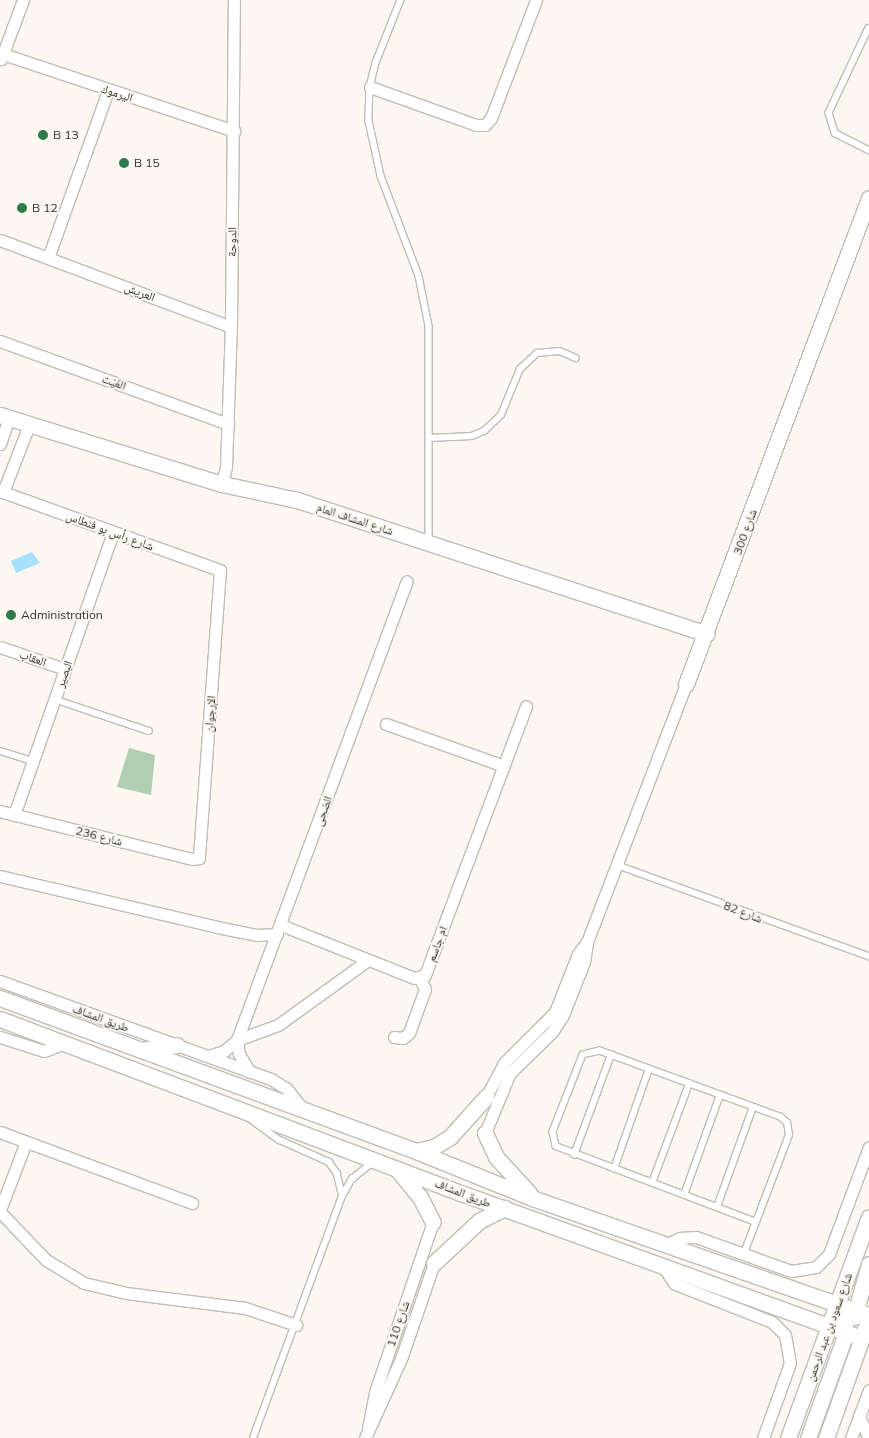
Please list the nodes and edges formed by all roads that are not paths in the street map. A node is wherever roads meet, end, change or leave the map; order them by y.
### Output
1 (23, 0) edge
2 (234, 0) edge
3 (401, 0) edge
4 (536, 0) edge
5 (869, 28) edge
6 (1, 56) edge
7 (370, 87) junction
8 (108, 90) junction
9 (234, 131) junction
10 (869, 150) edge
11 (869, 198) edge
12 (0, 240) edge
13 (48, 258) junction
14 (231, 327) junction
15 (0, 341) edge
16 (576, 358) dead end
17 (4, 416) edge
18 (228, 424) junction
19 (29, 425) junction
20 (429, 438) junction
21 (0, 444) edge
22 (222, 484) junction
23 (2, 491) edge
24 (113, 532) junction
25 (429, 543) junction
26 (220, 570) joint
27 (407, 581) dead end
28 (707, 634) junction
29 (0, 647) edge
30 (65, 669) junction
31 (686, 684) joint
32 (54, 699) junction
33 (526, 706) dead end
34 (386, 724) dead end
35 (149, 731) dead end
36 (0, 751) edge
37 (33, 760) junction
38 (504, 766) junction
39 (0, 812) edge
40 (14, 815) junction
41 (199, 858) joint
42 (617, 865) junction
43 (0, 876) edge
44 (279, 929) junction
45 (587, 942) junction
46 (869, 956) edge
47 (368, 960) junction
48 (420, 979) junction
49 (0, 981) edge
50 (0, 998) edge
51 (0, 1019) edge
52 (0, 1037) edge
53 (394, 1037) dead end
54 (237, 1040) junction
55 (65, 1043) junction
56 (177, 1045) junction
57 (139, 1050) junction
58 (611, 1055) junction
59 (208, 1056) junction
60 (649, 1069) junction
61 (250, 1072) junction
62 (689, 1084) junction
63 (720, 1095) junction
64 (486, 1097) joint
65 (753, 1107) junction
66 (304, 1111) junction
67 (247, 1112) junction
68 (0, 1132) edge
69 (486, 1133) joint
70 (26, 1142) junction
71 (869, 1147) edge
72 (416, 1151) junction
73 (574, 1155) junction
74 (376, 1161) junction
75 (392, 1165) junction
76 (614, 1169) junction
77 (652, 1183) junction
78 (684, 1195) junction
79 (342, 1196) junction
80 (535, 1199) junction
81 (192, 1204) dead end
82 (716, 1207) junction
83 (505, 1208) junction
84 (0, 1211) edge
85 (869, 1217) edge
86 (433, 1222) joint
87 (756, 1222) junction
88 (666, 1245) junction
89 (744, 1253) junction
90 (434, 1263) joint
91 (869, 1264) edge
92 (662, 1265) junction
93 (838, 1303) junction
94 (854, 1309) junction
95 (869, 1317) edge
96 (296, 1325) junction
97 (829, 1325) junction
98 (846, 1332) junction
99 (862, 1338) junction
100 (869, 1390) edge
101 (859, 1416) junction
102 (367, 1433) edge
103 (253, 1438) edge
104 (763, 1438) edge
105 (788, 1438) edge
106 (808, 1438) edge
107 (826, 1438) edge
108 (851, 1438) edge
109 (869, 1438) edge

1 - 6 street
2 - 9 street, الدوحة
3 - 7 lane
4 - 7 street
5 - 10 lane
6 - 8 street, اليرموك
7 - 20 lane
8 - 9 street, اليرموك
8 - 13 street
9 - 14 street, الدوحة
11 - 28 street, شارع 300
12 - 13 street, العريش
13 - 14 street, العريش
14 - 18 street, الدوحة
15 - 18 street, الغَيْث
16 - 20 lane
17 - 19 street, شارع المشاف العام
17 - 21 street
18 - 22 street, الدوحة
19 - 22 street, شارع المشاف العام
19 - 23 street
20 - 25 lane
22 - 25 street, شارع المشاف العام
23 - 24 street, شارع رأس بو فنطاس
24 - 26 street, شارع رأس بو فنطاس
24 - 30 street, البصير
25 - 28 street, شارع المشاف العام
26 - 41 street, الإرجوان
27 - 44 street, الضحى
28 - 31 street, شارع 300
29 - 30 street, العقاب
30 - 32 street, البصير
31 - 42 street, شارع 300
32 - 35 lane
32 - 37 street, البصير
33 - 38 street, ام جاسم
34 - 38 street
36 - 37 lane
37 - 40 street, البصير
38 - 48 street, ام جاسم
39 - 40 street, شارع 236
40 - 41 street, شارع 236
42 - 45 street, شارع 300
42 - 46 lane, شارع 82
43 - 44 street
44 - 47 street
44 - 54 street, الضحى
45 - 64 street
45 - 69 street
47 - 48 street
47 - 54 street
48 - 53 street
49 - 56 street, طريق المشاف
50 - 57 street, طريق المشاف
51 - 55 street, طريق المشاف
52 - 55 street
54 - 59 street
54 - 61 street
55 - 67 street, طريق المشاف
56 - 57 street
56 - 59 street, طريق المشاف
57 - 66 street, طريق المشاف
58 - 60 lane
58 - 73 lane
58 - 73 lane
59 - 61 street, طريق المشاف
60 - 62 lane
60 - 76 lane
61 - 66 street, طريق المشاف
62 - 63 lane
62 - 77 lane
63 - 65 lane
63 - 78 lane
64 - 72 street
65 - 82 lane
65 - 87 lane
66 - 72 street, طريق المشاف
67 - 74 street, طريق المشاف
67 - 79 lane
68 - 70 street
69 - 80 street
70 - 81 street
70 - 84 street
71 - 89 street
72 - 80 street, طريق المشاف
73 - 76 lane
74 - 75 street, طريق المشاف
74 - 79 lane
75 - 83 street, طريق المشاف
75 - 86 street
76 - 77 lane
77 - 78 lane
78 - 82 lane
79 - 96 lane
80 - 88 street, طريق المشاف
82 - 87 lane
83 - 90 street
83 - 92 street, طريق المشاف
84 - 96 street
85 - 93 street, شارع سعود بن عبد الرحمن
86 - 102 street, شارع 110
87 - 89 lane
88 - 89 street
88 - 93 street, طريق المشاف
90 - 102 street, شارع 110
91 - 94 street
92 - 97 street, طريق المشاف
92 - 104 street, شارع سعود بن عبد الرحمن
93 - 94 street, طريق المشاف
93 - 97 street, شارع سعود بن عبد الرحمن
93 - 98 street
94 - 95 street, طريق المشاف
94 - 99 street
95 - 99 street
96 - 103 lane
97 - 98 street, طريق المشاف
97 - 105 street, شارع سعود بن عبد الرحمن
98 - 99 street, طريق المشاف
98 - 106 street
99 - 107 street
100 - 101 street
101 - 108 street
101 - 109 street

